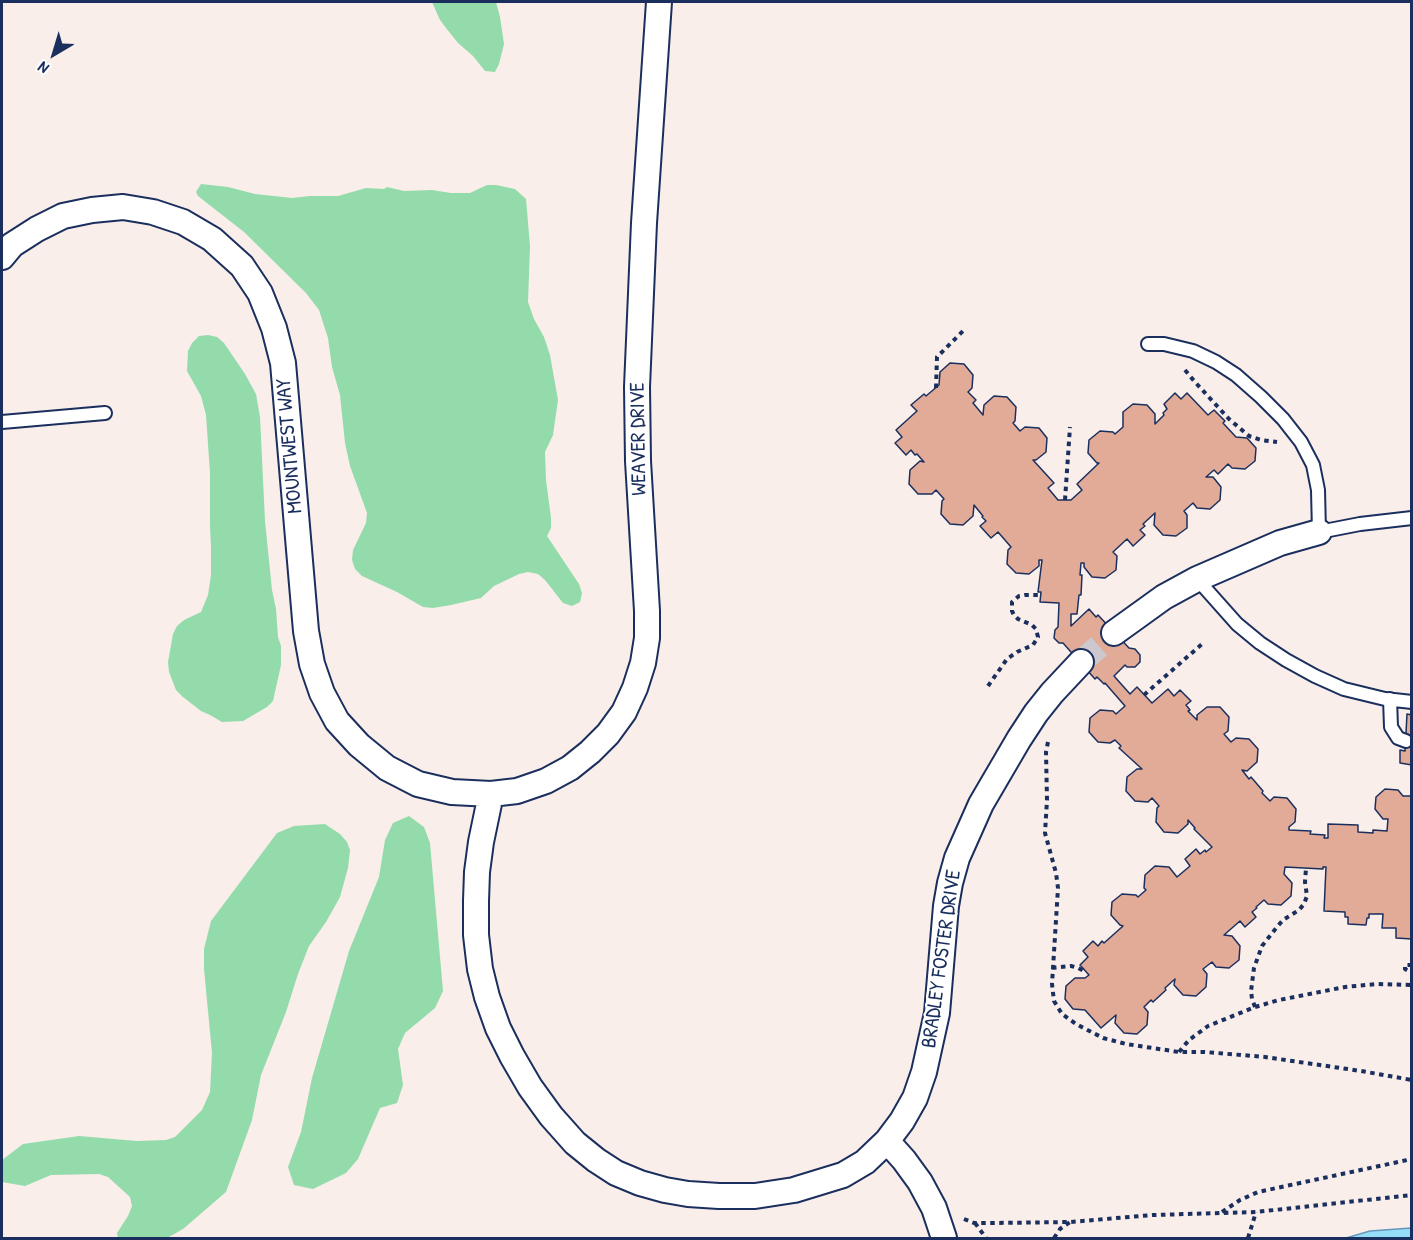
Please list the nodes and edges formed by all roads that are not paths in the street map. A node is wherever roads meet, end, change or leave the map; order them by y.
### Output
1 (659, 2) edge
2 (2, 257) edge
3 (1148, 344) dead end
4 (105, 413) dead end
5 (2, 422) edge
6 (1412, 518) edge
7 (1319, 532) junction
8 (1197, 579) junction
9 (1114, 633) tunnel mouth
10 (1081, 662) tunnel mouth
11 (1390, 699) junction
12 (1412, 702) edge
13 (1406, 741) dead end
14 (491, 794) junction
15 (888, 1141) junction
16 (944, 1239) edge

1 - 14 street, WEAVER DRIVE
2 - 14 street, MOUNTWEST WAY
3 - 7 lane
4 - 5 lane
6 - 7 lane
7 - 8 street
8 - 9 street
8 - 11 lane
10 - 15 street, BRADLEY FOSTER DRIVE
11 - 12 lane
11 - 13 lane
14 - 15 street, BRADLEY FOSTER DRIVE
15 - 16 street

